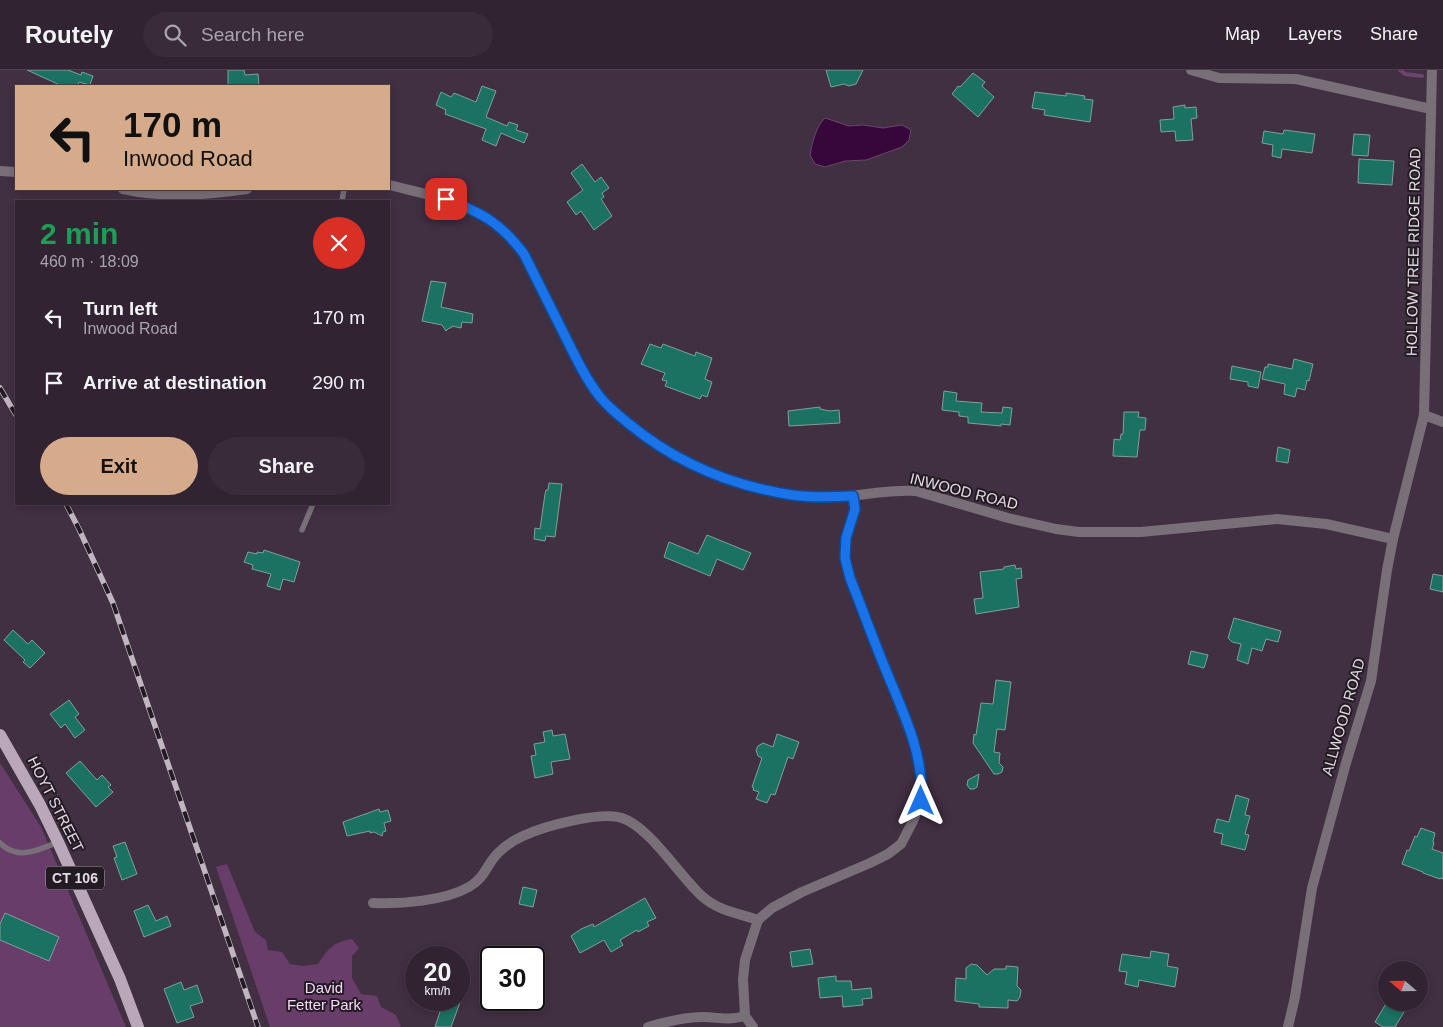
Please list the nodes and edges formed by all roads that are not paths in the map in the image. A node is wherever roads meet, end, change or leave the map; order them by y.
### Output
1 (1191, 70) edge
2 (1432, 70) edge
3 (1431, 109) junction
4 (0, 171) edge
5 (15, 172) edge
6 (390, 185) edge
7 (131, 190) edge
8 (239, 190) edge
9 (1424, 415) junction
10 (1443, 422) edge
11 (853, 496) junction
12 (313, 505) edge
13 (302, 530) dead end
14 (1393, 539) junction
15 (0, 735) edge
16 (58, 842) junction
17 (0, 843) edge
18 (373, 902) dead end
19 (758, 920) junction
20 (745, 1016) junction
21 (138, 1027) edge
22 (648, 1027) edge
23 (753, 1027) edge
24 (1288, 1027) edge

1 - 3 street
2 - 3 street, HOLLOW TREE RIDGE ROAD
3 - 9 street, HOLLOW TREE RIDGE ROAD
4 - 5 street
6 - 11 street, INWOOD ROAD
7 - 8 street
9 - 10 street
9 - 14 street, ALLWOOD ROAD
11 - 14 street, INWOOD ROAD
11 - 19 street
12 - 13 lane
14 - 24 street, ALLWOOD ROAD
15 - 16 main road, HOYT STREET / CT 106
16 - 17 lane
16 - 21 main road, HOYT STREET / CT 106
18 - 19 street
19 - 20 street
20 - 22 street
20 - 23 street

